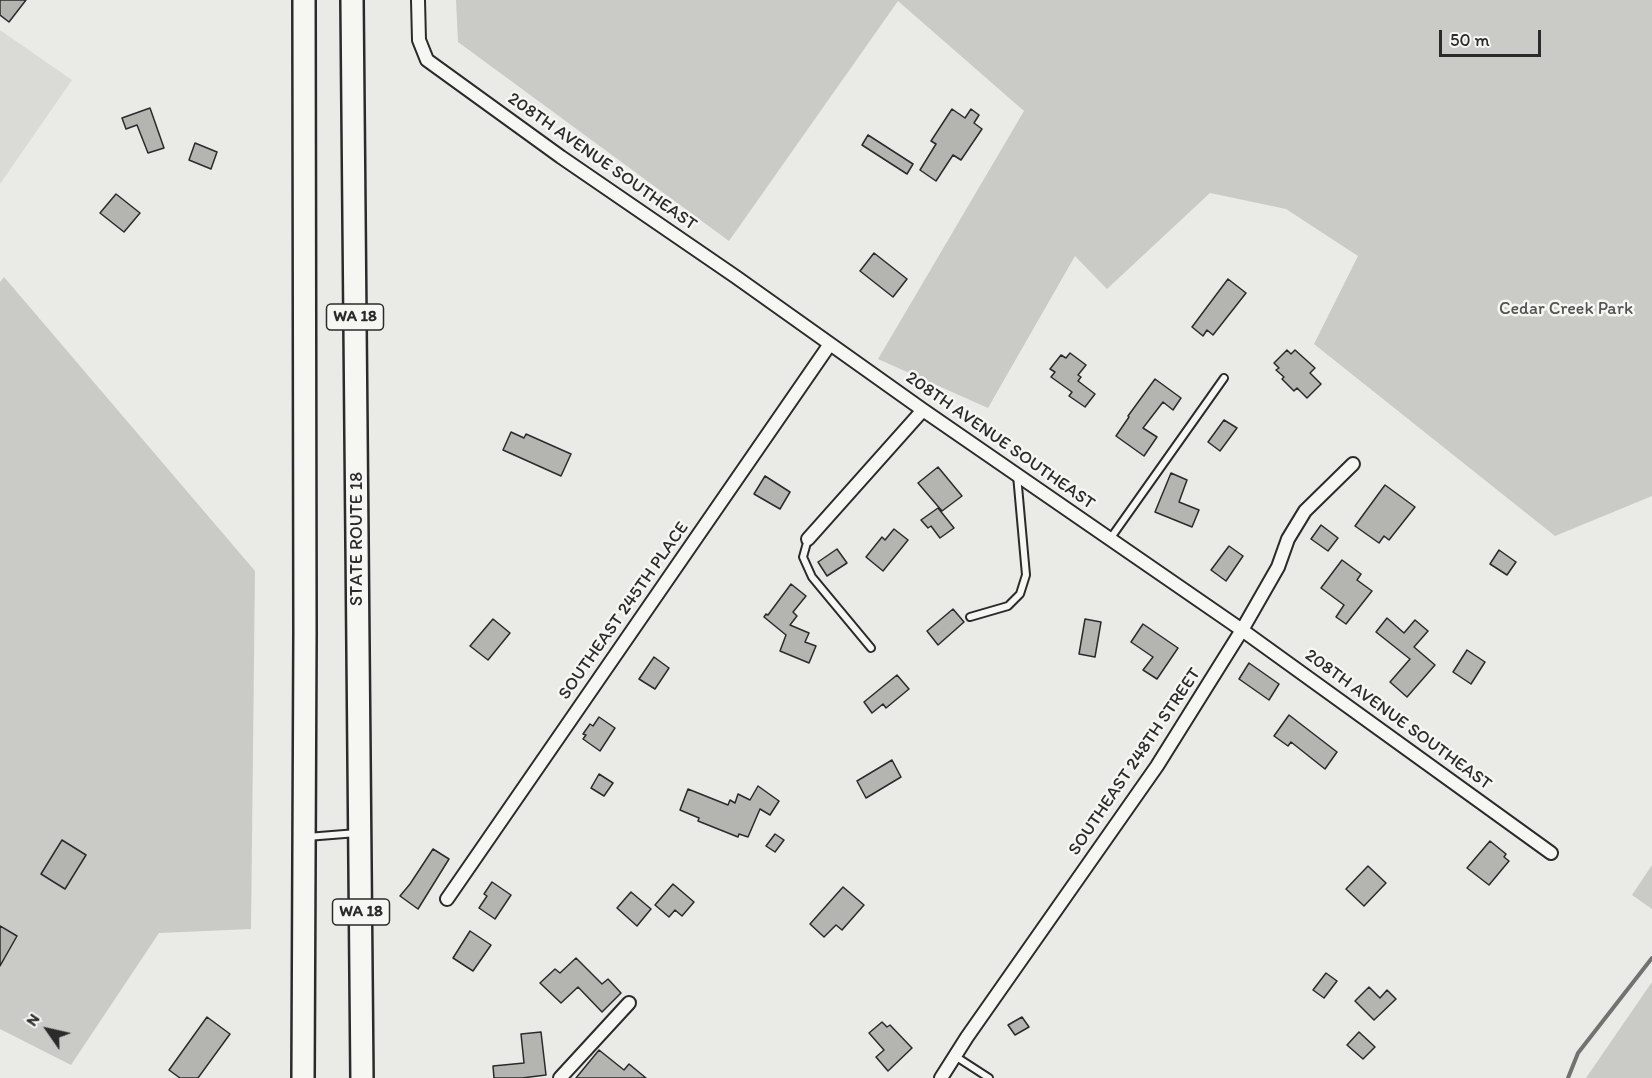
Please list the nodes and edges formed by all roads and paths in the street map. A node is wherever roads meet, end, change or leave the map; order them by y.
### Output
1 (304, 0) edge
2 (352, 0) edge
3 (418, 0) edge
4 (830, 344) junction
5 (1224, 378) dead end
6 (923, 410) junction
7 (1353, 464) dead end
8 (1017, 475) junction
9 (808, 539) joint
10 (1110, 539) junction
11 (970, 617) dead end
12 (1242, 630) junction
13 (871, 648) dead end
14 (360, 833) junction
15 (305, 837) junction
16 (1551, 853) dead end
17 (447, 899) dead end
18 (629, 1003) dead end
19 (955, 1056) junction
20 (303, 1078) edge
21 (362, 1078) edge
22 (560, 1078) edge
23 (941, 1078) edge
24 (989, 1078) edge

1 - 15 highway, WA 18
2 - 14 highway, STATE ROUTE 18 / WA 18
3 - 4 street, 208TH AVENUE SOUTHEAST
4 - 6 street, 208TH AVENUE SOUTHEAST
4 - 17 street, SOUTHEAST 245TH PLACE
5 - 10 lane
6 - 8 street, 208TH AVENUE SOUTHEAST
6 - 9 street
7 - 12 street, SOUTHEAST 248TH STREET
8 - 10 street, 208TH AVENUE SOUTHEAST
8 - 11 lane
9 - 13 lane
10 - 12 street, 208TH AVENUE SOUTHEAST
12 - 16 street, 208TH AVENUE SOUTHEAST
12 - 19 street, SOUTHEAST 248TH STREET
14 - 15 lane
14 - 21 highway, STATE ROUTE 18 / WA 18
15 - 20 highway, WA 18
18 - 22 street
19 - 23 street, SOUTHEAST 248TH STREET
19 - 24 lane

